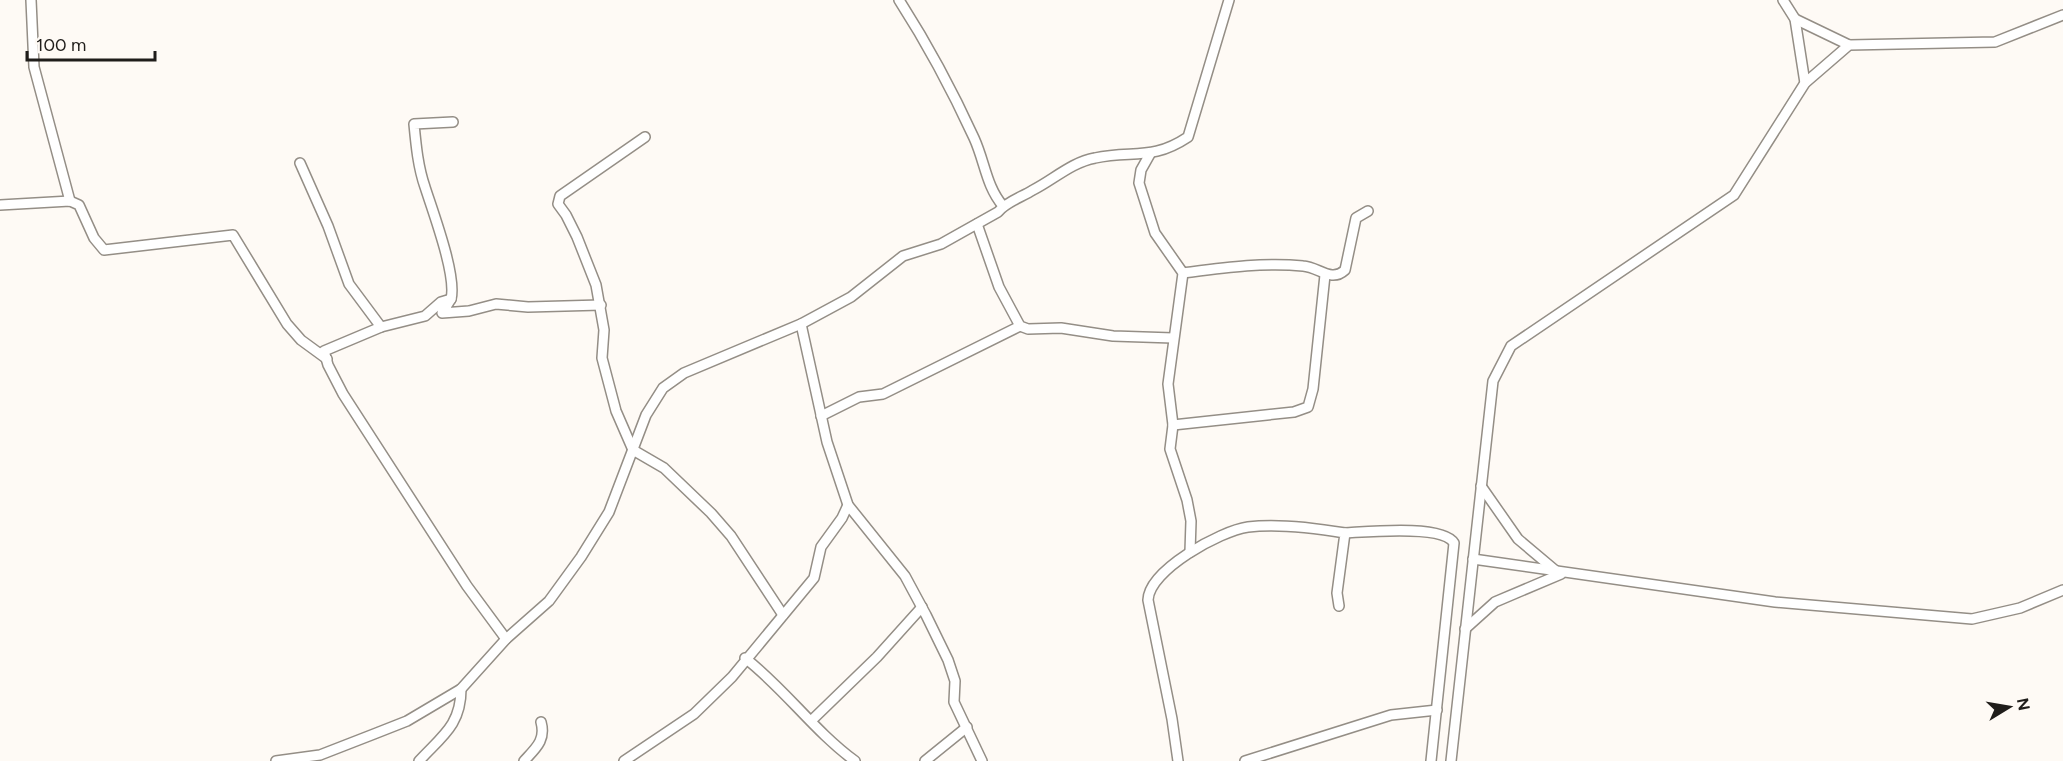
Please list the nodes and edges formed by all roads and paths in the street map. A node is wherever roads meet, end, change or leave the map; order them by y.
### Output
1 (31, 0) edge
2 (899, 0) edge
3 (1229, 0) edge
4 (1783, 0) edge
5 (2063, 15) edge
6 (1794, 19) junction
7 (1849, 45) junction
8 (1805, 83) junction
9 (453, 122) dead end
10 (645, 137) dead end
11 (1150, 154) junction
12 (300, 163) dead end
13 (70, 201) junction
14 (0, 205) edge
15 (1003, 206) junction
16 (1368, 211) dead end
17 (977, 224) junction
18 (1183, 273) junction
19 (1325, 275) junction
20 (451, 299) junction
21 (601, 305) junction
22 (801, 324) junction
23 (1020, 326) junction
24 (381, 327) junction
25 (1173, 338) junction
26 (327, 359) junction
27 (821, 416) junction
28 (1173, 425) junction
29 (633, 450) junction
30 (1481, 486) junction
31 (848, 505) junction
32 (1345, 533) junction
33 (1190, 552) junction
34 (1473, 559) junction
35 (1559, 572) junction
36 (2063, 590) edge
37 (1339, 606) dead end
38 (921, 607) junction
39 (783, 615) junction
40 (1465, 628) junction
41 (506, 639) junction
42 (745, 658) junction
43 (461, 688) junction
44 (1437, 710) junction
45 (812, 720) junction
46 (541, 722) dead end
47 (967, 727) junction
48 (276, 761) edge
49 (419, 761) edge
50 (524, 761) edge
51 (624, 761) edge
52 (855, 761) edge
53 (925, 761) edge
54 (982, 761) edge
55 (1178, 761) edge
56 (1245, 761) edge
57 (1431, 761) edge
58 (1451, 761) edge

1 - 13 street
2 - 15 street
3 - 11 street
4 - 6 street
5 - 7 street
6 - 7 street
6 - 8 street
7 - 8 street
8 - 30 street
9 - 20 street
10 - 21 street
11 - 15 street
11 - 18 street
12 - 24 street
13 - 14 street
13 - 26 street
15 - 17 street
16 - 19 street
17 - 22 street
17 - 23 street
18 - 19 street
18 - 25 street
19 - 28 street
20 - 21 street
20 - 24 street
21 - 29 street
22 - 27 street
22 - 29 street
23 - 25 street
23 - 27 street
24 - 26 street
25 - 28 street
26 - 41 street
27 - 31 street
28 - 33 street
29 - 39 street
29 - 41 street
30 - 34 street
30 - 35 street
31 - 38 street
31 - 39 street
32 - 33 street
32 - 37 street
32 - 44 street
33 - 55 street
34 - 35 street
34 - 40 street
35 - 36 street
35 - 40 street
38 - 45 street
38 - 47 street
39 - 42 street
40 - 58 street
41 - 43 street
42 - 45 street
42 - 51 street
43 - 48 street
43 - 49 street
44 - 56 street
44 - 57 street
45 - 52 street
46 - 50 street
47 - 53 street
47 - 54 street

